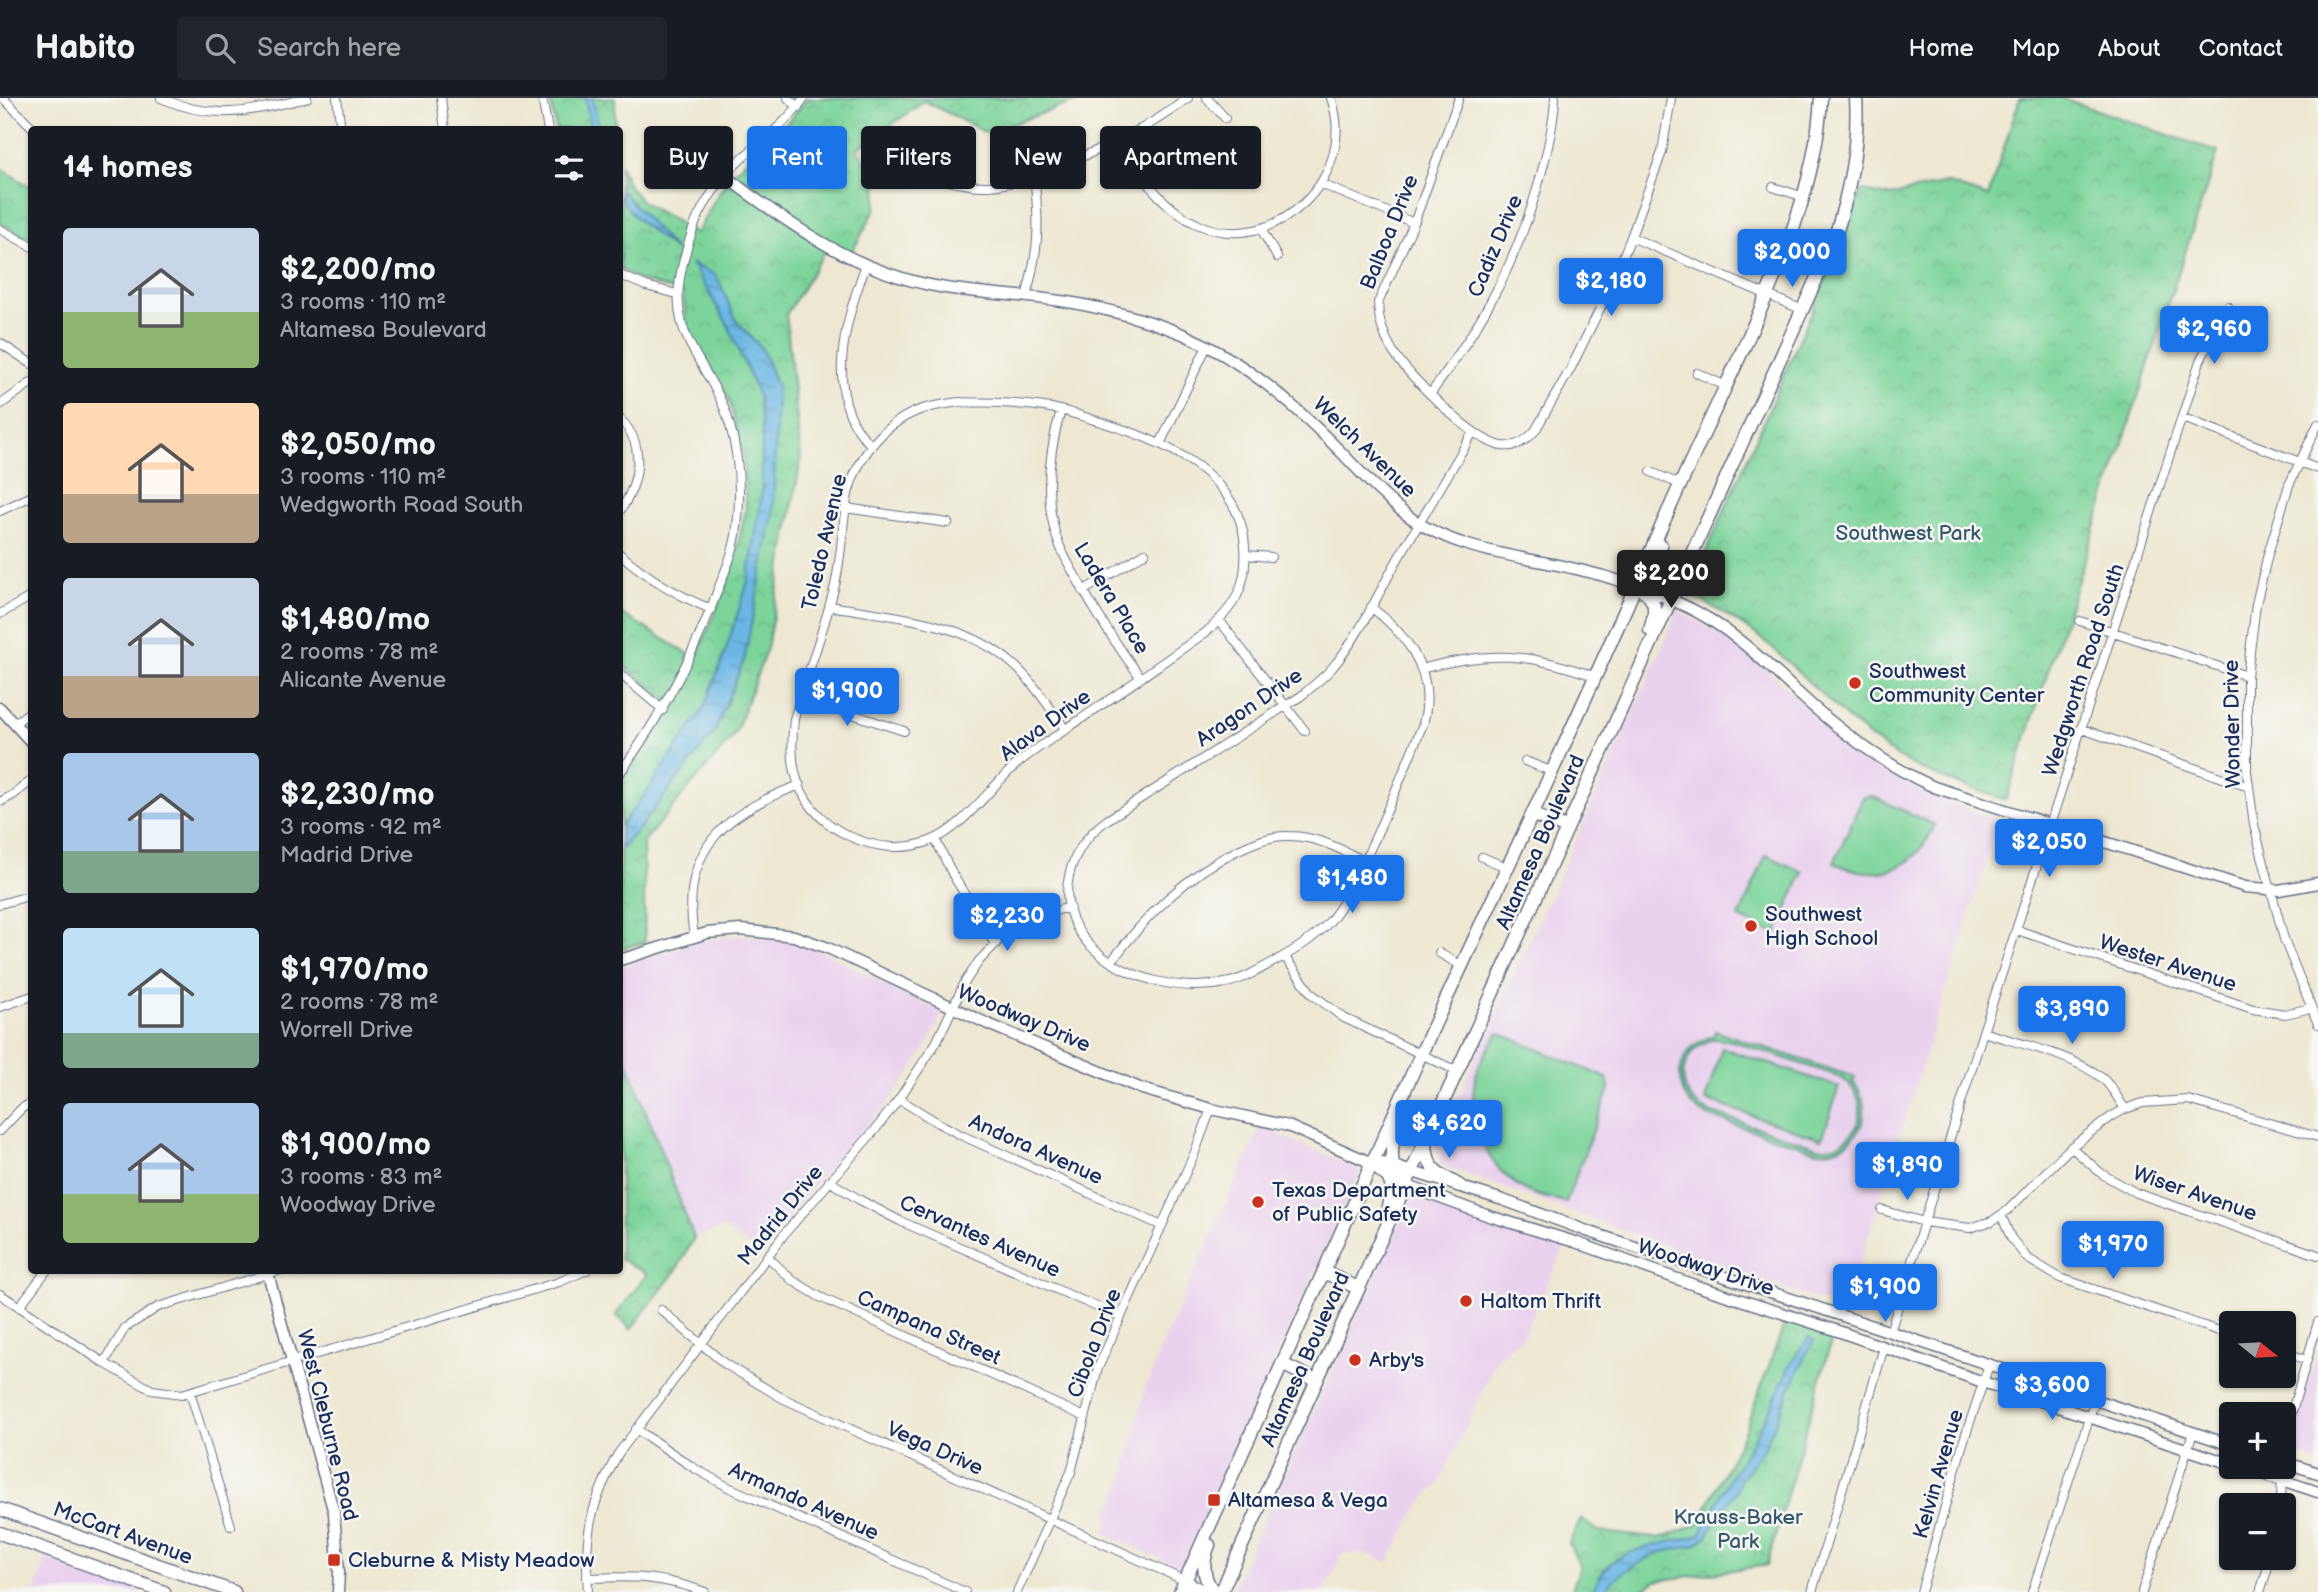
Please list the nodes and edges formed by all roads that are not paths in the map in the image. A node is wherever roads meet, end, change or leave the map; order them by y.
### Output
1 (3, 98) edge
2 (161, 98) edge
3 (307, 98) edge
4 (337, 98) edge
5 (441, 98) edge
6 (542, 98) edge
7 (788, 98) edge
8 (804, 98) edge
9 (1188, 98) edge
10 (1207, 98) edge
11 (1331, 98) edge
12 (1459, 98) edge
13 (1555, 98) edge
14 (1671, 98) edge
15 (1821, 98) edge
16 (1856, 98) edge
17 (798, 107) junction
18 (1225, 118) dead end
19 (31, 126) edge
20 (340, 126) edge
21 (444, 126) edge
22 (547, 126) edge
23 (1148, 126) edge
24 (733, 169) edge
25 (733, 182) edge
26 (1321, 184) junction
27 (1773, 187) dead end
28 (718, 189) edge
29 (1036, 189) edge
30 (1152, 189) edge
31 (1804, 197) junction
32 (1414, 223) junction
33 (0, 229) edge
34 (1261, 229) junction
35 (1631, 237) junction
36 (28, 245) edge
37 (1278, 257) dead end
38 (866, 265) junction
39 (623, 276) edge
40 (677, 294) junction
41 (1768, 294) junction
42 (1026, 297) junction
43 (2228, 306) dead end
44 (1803, 310) junction
45 (0, 342) edge
46 (1207, 346) junction
47 (28, 361) edge
48 (1697, 373) dead end
49 (28, 385) edge
50 (1726, 386) junction
51 (1431, 394) junction
52 (0, 405) edge
53 (1061, 410) junction
54 (2183, 418) junction
55 (623, 422) edge
56 (2318, 424) edge
57 (1474, 432) junction
58 (1160, 444) junction
59 (871, 445) junction
60 (2299, 462) junction
61 (2318, 469) edge
62 (1651, 472) dead end
63 (1682, 485) junction
64 (28, 498) edge
65 (623, 507) edge
66 (845, 508) junction
67 (0, 511) edge
68 (1668, 515) junction
69 (948, 523) dead end
70 (1419, 523) junction
71 (1145, 554) dead end
72 (1246, 555) junction
73 (623, 557) edge
74 (1271, 557) dead end
75 (1637, 586) junction
76 (1083, 591) junction
77 (28, 598) edge
78 (1670, 600) junction
79 (830, 606) junction
80 (1371, 607) junction
81 (711, 609) junction
82 (0, 614) edge
83 (1219, 620) junction
84 (2080, 621) dead end
85 (2112, 632) junction
86 (1646, 655) junction
87 (1421, 669) junction
88 (2247, 676) junction
89 (623, 677) edge
90 (1596, 677) junction
91 (1141, 678) junction
92 (800, 697) junction
93 (1286, 706) junction
94 (0, 708) edge
95 (663, 710) junction
96 (28, 713) edge
97 (14, 724) junction
98 (2082, 729) junction
99 (1066, 730) junction
100 (904, 731) dead end
101 (1305, 731) dead end
102 (28, 739) edge
103 (1525, 761) dead end
104 (623, 769) edge
105 (1553, 772) junction
106 (28, 783) edge
107 (800, 785) junction
108 (2249, 787) junction
109 (0, 802) edge
110 (1533, 816) junction
111 (2052, 825) junction
112 (1567, 828) junction
113 (934, 839) junction
114 (1482, 857) dead end
115 (1364, 861) junction
116 (1508, 868) junction
117 (2318, 883) edge
118 (2269, 889) junction
119 (28, 896) edge
120 (0, 904) edge
121 (1070, 907) junction
122 (2017, 930) junction
123 (694, 936) junction
124 (995, 944) junction
125 (1439, 953) dead end
126 (1284, 957) junction
127 (623, 959) edge
128 (1111, 962) junction
129 (1462, 966) junction
130 (28, 997) edge
131 (0, 1007) edge
132 (2311, 1008) junction
133 (952, 1009) junction
134 (2318, 1024) edge
135 (1983, 1032) junction
136 (1420, 1055) junction
137 (1457, 1071) junction
138 (1408, 1083) junction
139 (899, 1099) junction
140 (28, 1105) edge
141 (1212, 1109) junction
142 (2124, 1110) junction
143 (0, 1131) edge
144 (2318, 1137) edge
145 (1426, 1140) junction
146 (2071, 1147) junction
147 (1384, 1168) junction
148 (1412, 1170) junction
149 (830, 1181) junction
150 (1405, 1185) junction
151 (1460, 1186) junction
152 (1495, 1198) junction
153 (1882, 1210) dead end
154 (2001, 1214) junction
155 (1489, 1216) junction
156 (1924, 1222) junction
157 (1162, 1226) junction
158 (1373, 1254) junction
159 (2318, 1255) edge
160 (767, 1256) junction
161 (1324, 1272) junction
162 (44, 1274) edge
163 (261, 1274) edge
164 (268, 1274) edge
165 (578, 1274) edge
166 (1358, 1288) junction
167 (0, 1294) edge
168 (19, 1307) junction
169 (661, 1310) dead end
170 (1120, 1317) junction
171 (2318, 1322) edge
172 (2219, 1331) edge
173 (1890, 1332) junction
174 (1903, 1337) junction
175 (1862, 1339) junction
176 (700, 1344) junction
177 (1884, 1347) junction
178 (2296, 1356) edge
179 (2307, 1360) junction
180 (293, 1361) junction
181 (104, 1363) junction
182 (1282, 1364) junction
183 (1989, 1365) junction
184 (1317, 1381) junction
185 (1983, 1382) junction
186 (190, 1392) junction
187 (2095, 1400) junction
188 (2295, 1402) edge
189 (1085, 1416) junction
190 (2089, 1417) junction
191 (636, 1429) junction
192 (2193, 1432) junction
193 (2219, 1441) edge
194 (2188, 1450) junction
195 (2219, 1460) edge
196 (2296, 1468) edge
197 (2318, 1474) edge
198 (2279, 1479) edge
199 (2282, 1480) junction
200 (2318, 1492) edge
201 (2281, 1493) edge
202 (1219, 1505) junction
203 (0, 1509) edge
204 (1050, 1519) junction
205 (231, 1526) dead end
206 (0, 1533) edge
207 (2267, 1570) edge
208 (177, 1573) junction
209 (587, 1578) junction
210 (1183, 1586) edge
211 (164, 1592) edge
212 (170, 1592) edge
213 (234, 1592) edge
214 (338, 1592) edge
215 (588, 1592) edge
216 (705, 1592) edge
217 (965, 1592) edge
218 (1017, 1592) edge
219 (1198, 1592) edge
220 (1212, 1592) edge
221 (1221, 1592) edge
222 (1812, 1592) edge
223 (1921, 1592) edge
224 (2032, 1592) edge
225 (2142, 1592) edge
226 (2260, 1592) edge

1 - 19 street
2 - 3 street
4 - 20 street
5 - 21 street
6 - 22 street
7 - 17 street
8 - 17 street
9 - 23 street
10 - 18 street
11 - 26 street
12 - 32 street, Balboa Drive
13 - 51 street, Cadiz Drive
14 - 35 street, Balboa Drive
15 - 31 main road, Altamesa Boulevard
16 - 44 main road, Altamesa Boulevard
17 - 24 street
25 - 38 street, Welch Avenue
26 - 32 street
26 - 34 street
27 - 31 street
28 - 40 street
29 - 42 street
30 - 34 street
31 - 41 main road, Altamesa Boulevard
32 - 51 street, Balboa Drive
33 - 36 street
34 - 37 street
35 - 41 street
35 - 57 street, Balboa Drive
38 - 42 street, Welch Avenue
38 - 59 street
39 - 40 street
40 - 81 street
41 - 44 street
41 - 50 main road, Altamesa Boulevard
42 - 46 street, Welch Avenue
43 - 54 street, Wedgworth Road South
44 - 78 main road, Altamesa Boulevard
45 - 47 street
46 - 58 street
46 - 70 street, Welch Avenue
48 - 50 street
49 - 52 street
50 - 63 main road, Altamesa Boulevard
51 - 57 street, Balboa Drive
53 - 58 street, Toledo Avenue
53 - 59 street, Toledo Avenue
53 - 76 street, Ladera Place
54 - 60 street
54 - 85 street, Wedgworth Road South
55 - 65 street
56 - 60 street, Wonder Drive
57 - 70 street, Aragon Drive
58 - 72 street, Alava Drive
59 - 66 street, Toledo Avenue
60 - 61 street
60 - 88 street, Wonder Drive
62 - 63 street
63 - 68 main road, Altamesa Boulevard
64 - 67 street
66 - 69 street
66 - 79 street, Toledo Avenue
68 - 75 main road, Altamesa Boulevard
68 - 78 main road
70 - 75 street, Welch Avenue
70 - 80 street, Aragon Drive
71 - 76 street
72 - 74 street
72 - 83 street, Alava Drive
73 - 81 street
75 - 78 street, Welch Avenue
75 - 86 main road
75 - 90 main road, Altamesa Boulevard
76 - 91 street, Ladera Place
77 - 82 street
78 - 86 main road, Altamesa Boulevard
78 - 111 street, Welch Avenue
79 - 92 street, Toledo Avenue
79 - 99 street
80 - 87 street
80 - 93 street, Aragon Drive
81 - 95 street
83 - 91 street, Alava Drive
83 - 93 street
84 - 85 street
85 - 88 street
85 - 98 street, Wedgworth Road South
86 - 112 main road, Altamesa Boulevard
87 - 90 street
87 - 115 street
88 - 108 street, Wonder Drive
89 - 95 street
90 - 105 main road, Altamesa Boulevard
91 - 99 street, Alava Drive
92 - 100 street
92 - 107 street, Toledo Avenue
93 - 101 street
93 - 121 street, Aragon Drive
94 - 97 street
95 - 104 street
96 - 97 street
97 - 102 street
98 - 108 street
98 - 111 street, Wedgworth Road South
99 - 113 street, Alava Drive
103 - 105 street, Altamesa Boulevard
105 - 110 main road, Altamesa Boulevard
106 - 109 street
107 - 113 street, Alava Drive
107 - 123 street
108 - 118 street, Wonder Drive
110 - 112 main road
110 - 116 main road, Altamesa Boulevard
111 - 118 street, Welch Avenue
111 - 122 street, Wedgworth Road South
112 - 137 main road, Altamesa Boulevard
113 - 124 street
114 - 116 street, Altamesa Boulevard
115 - 126 street
115 - 128 street
116 - 129 main road, Altamesa Boulevard
117 - 118 street, Welch Avenue
118 - 132 street, Wonder Drive
119 - 120 street
121 - 124 street, Madrid Drive
121 - 128 street
122 - 132 street, Wester Avenue
122 - 135 street, Wedgworth Road South
123 - 127 street, Woodway Drive
123 - 133 street, Woodway Drive
124 - 133 street, Madrid Drive
125 - 129 street
126 - 128 street
126 - 136 street
129 - 136 main road, Altamesa Boulevard
130 - 131 street
132 - 134 street, Wonder Drive
133 - 139 street, Madrid Drive
133 - 141 street, Woodway Drive
135 - 142 street
135 - 156 street, Wedgworth Road South
136 - 137 street
136 - 138 main road, Altamesa Boulevard
137 - 145 main road, Altamesa Boulevard
138 - 147 main road, Altamesa Boulevard
138 - 147 main road
139 - 149 street, Madrid Drive
139 - 157 street, Andora Avenue
140 - 143 street
141 - 147 street, Woodway Drive
141 - 157 street, Cibola Drive
142 - 144 street
142 - 146 street
145 - 148 main road, Altamesa Boulevard
145 - 151 main road
146 - 154 street
146 - 159 street, Wiser Avenue
147 - 148 street, Woodway Drive
147 - 150 main road
147 - 158 main road
147 - 161 main road, Altamesa Boulevard
148 - 150 main road, Altamesa Boulevard
148 - 151 street, Woodway Drive
149 - 160 street, Madrid Drive
149 - 170 street, Cervantes Avenue
150 - 155 street, Woodway Drive
150 - 158 main road, Altamesa Boulevard
151 - 152 street, Woodway Drive
152 - 155 street
152 - 173 street, Woodway Drive
153 - 156 street
154 - 156 street
154 - 172 street
155 - 175 street, Woodway Drive
156 - 173 street, Wedgworth Road South
157 - 170 street, Cibola Drive
158 - 166 main road, Altamesa Boulevard
160 - 176 street, Madrid Drive
160 - 189 street, Campana Street
161 - 166 main road
161 - 182 main road, Altamesa Boulevard
162 - 168 street
163 - 181 street
164 - 180 street, West Cleburne Road
165 - 180 street
166 - 184 main road, Altamesa Boulevard
167 - 168 street
168 - 181 street
169 - 176 street, Vega Drive
170 - 189 street, Cibola Drive
171 - 179 street
173 - 174 street, Woodway Drive
173 - 175 street
174 - 177 street
174 - 183 street, Woodway Drive
175 - 177 street, Woodway Drive
176 - 191 street, Madrid Drive
176 - 204 street, Vega Drive
177 - 185 street, Woodway Drive
177 - 222 street
178 - 179 street
179 - 188 street
180 - 186 street
180 - 214 street, West Cleburne Road
181 - 186 street
182 - 184 main road
182 - 202 main road, Altamesa Boulevard
183 - 185 street, Kelvin Avenue
183 - 187 street, Woodway Drive
184 - 221 main road, Altamesa Boulevard
185 - 190 street, Woodway Drive
185 - 223 street, Kelvin Avenue
186 - 205 street
187 - 190 street
187 - 192 street, Woodway Drive
189 - 204 street, Cibola Drive
190 - 194 street, Woodway Drive
190 - 224 street
191 - 209 street, Madrid Drive
191 - 217 street, Armando Avenue
192 - 193 street, Woodway Drive
192 - 194 street
194 - 195 street, Woodway Drive
194 - 225 street
196 - 197 street
198 - 199 street
199 - 200 street
199 - 201 street
202 - 210 main road, Altamesa Boulevard
202 - 220 main road
203 - 208 main road, McCart Avenue
204 - 210 street, Vega Drive
204 - 218 street, Cibola Drive
206 - 211 main road, McCart Avenue
207 - 226 street
208 - 212 main road
208 - 213 main road, McCart Avenue
209 - 215 street, Madrid Drive
209 - 216 street
210 - 219 main road
210 - 220 street, Vega Drive

